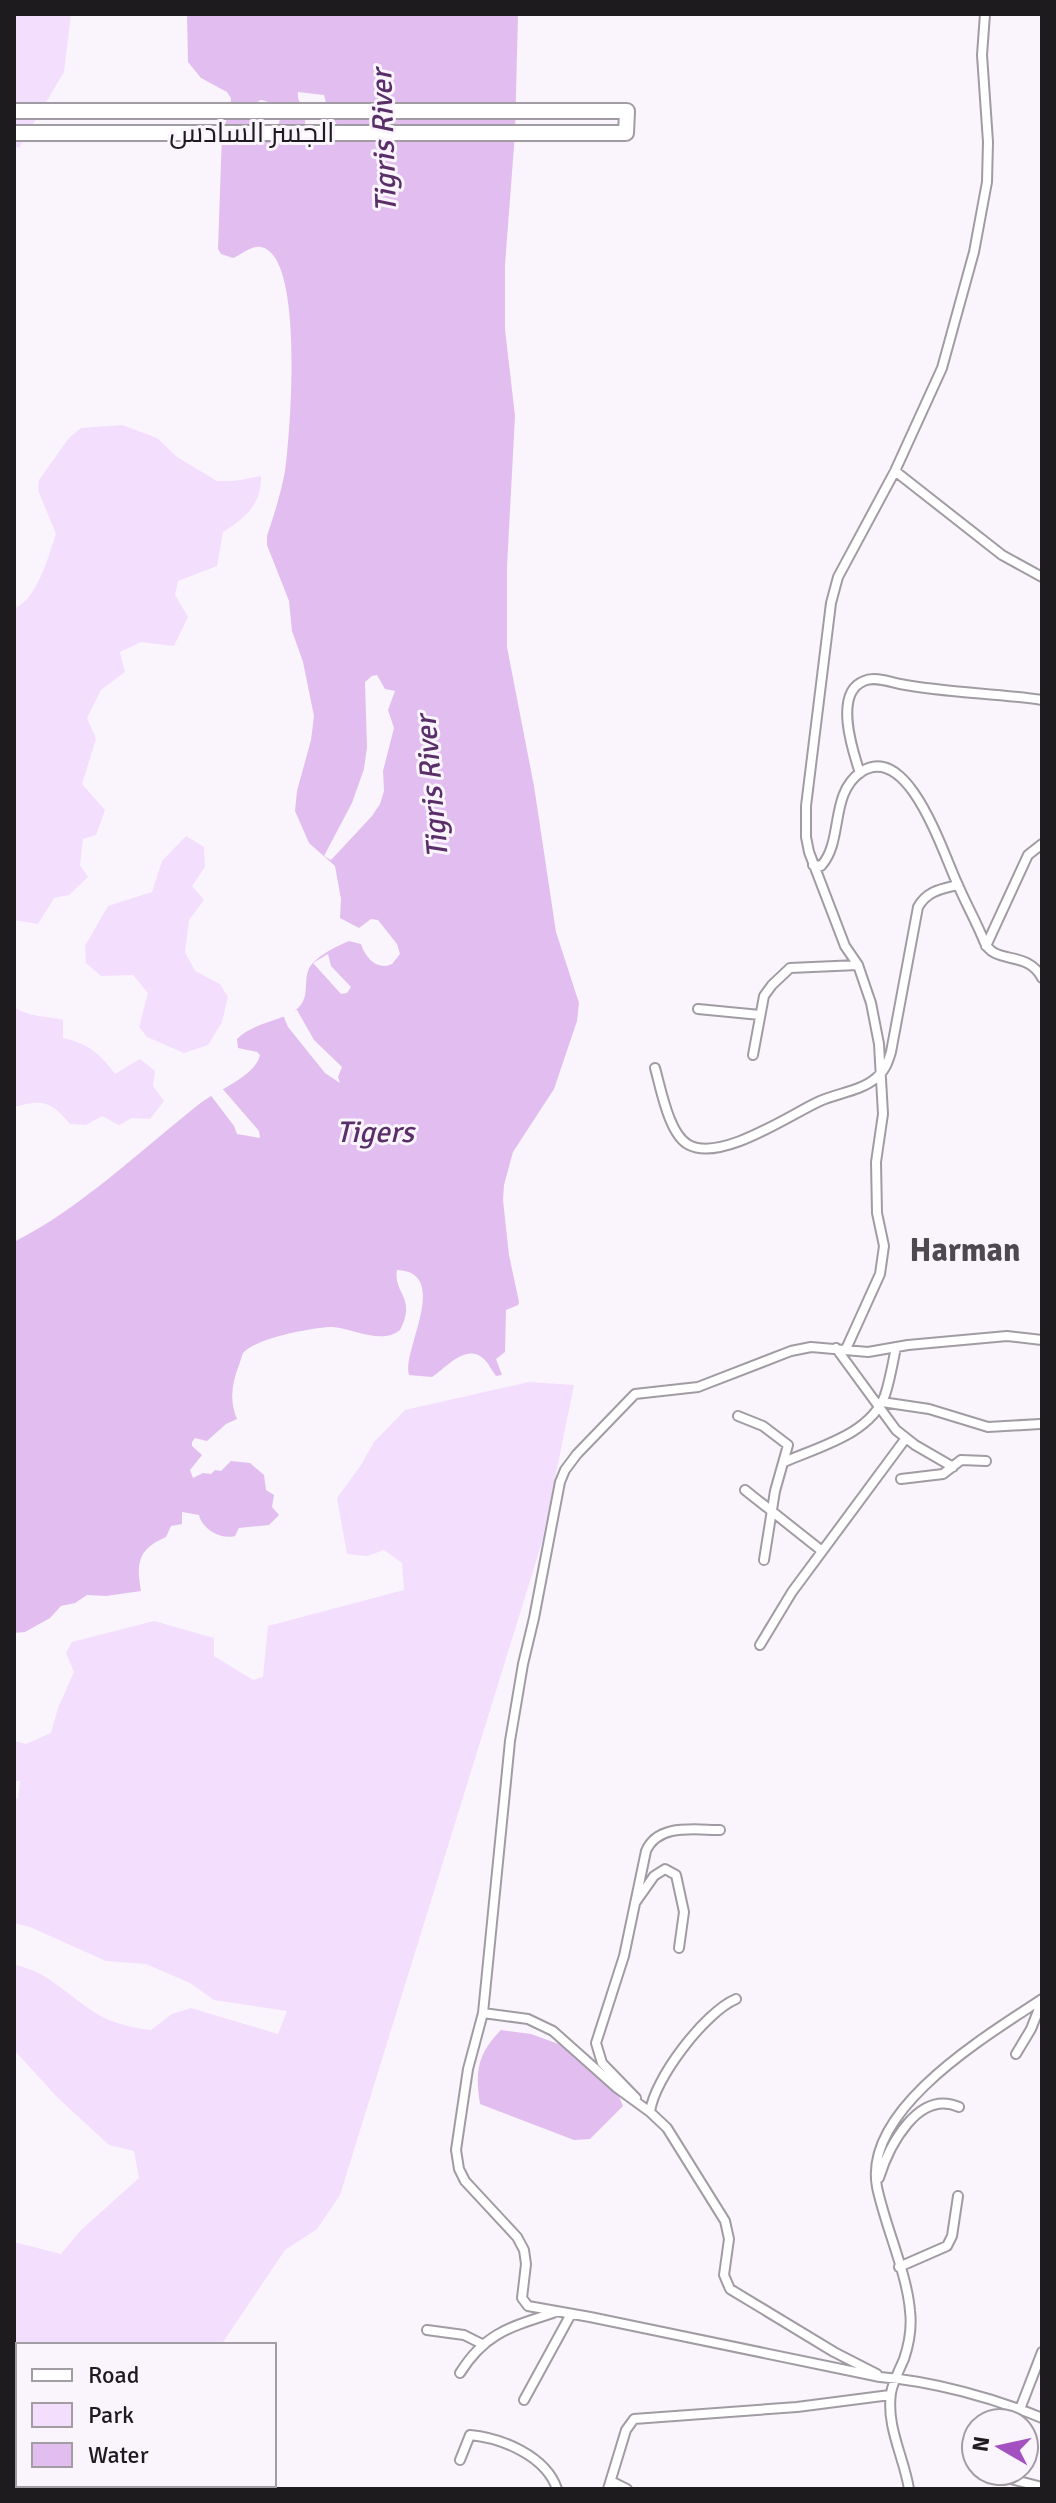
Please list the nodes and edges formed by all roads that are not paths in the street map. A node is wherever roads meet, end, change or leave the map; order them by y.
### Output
1 (985, 14) edge
2 (14, 111) edge
3 (14, 133) edge
4 (895, 471) junction
5 (1042, 577) edge
6 (1042, 700) edge
7 (860, 773) junction
8 (1042, 844) edge
9 (813, 865) junction
10 (957, 885) junction
11 (986, 946) junction
12 (858, 965) junction
13 (1042, 978) edge
14 (698, 1009) dead end
15 (760, 1015) junction
16 (753, 1055) dead end
17 (655, 1068) dead end
18 (880, 1075) junction
19 (1042, 1340) edge
20 (896, 1347) junction
21 (836, 1348) junction
22 (846, 1349) junction
23 (880, 1405) junction
24 (738, 1416) dead end
25 (1040, 1424) dead end
26 (906, 1438) junction
27 (986, 1461) dead end
28 (784, 1462) junction
29 (953, 1467) junction
30 (901, 1479) dead end
31 (745, 1490) dead end
32 (771, 1512) junction
33 (822, 1551) junction
34 (764, 1560) dead end
35 (760, 1645) dead end
36 (720, 1830) dead end
37 (634, 1904) junction
38 (679, 1948) dead end
39 (736, 1999) dead end
40 (1042, 2000) edge
41 (483, 2013) junction
42 (1016, 2054) dead end
43 (641, 2105) junction
44 (959, 2107) dead end
45 (650, 2112) junction
46 (877, 2186) junction
47 (958, 2196) dead end
48 (899, 2267) junction
49 (554, 2312) junction
50 (571, 2314) junction
51 (427, 2330) dead end
52 (482, 2344) junction
53 (1042, 2352) edge
54 (460, 2373) dead end
55 (880, 2377) junction
56 (895, 2378) junction
57 (890, 2395) junction
58 (524, 2400) dead end
59 (1013, 2407) edge
60 (1021, 2407) edge
61 (460, 2460) dead end
62 (609, 2485) edge
63 (557, 2489) edge
64 (627, 2489) edge
65 (909, 2489) edge

1 - 4 street
2 - 3 highway, الجسر السادس
4 - 5 street
4 - 9 street
6 - 7 street
7 - 9 street
7 - 10 street
8 - 11 street
9 - 12 street
10 - 11 street
10 - 18 street
11 - 13 street
12 - 15 street
12 - 18 street
14 - 15 street
15 - 16 street
17 - 18 street
18 - 22 street
19 - 20 street
20 - 22 street
20 - 23 street
21 - 22 street
21 - 23 street
21 - 41 street
23 - 25 street
23 - 26 street
23 - 28 street
24 - 28 street
26 - 29 street
26 - 33 street
27 - 29 street
28 - 32 street
29 - 30 street
31 - 32 street
32 - 33 street
32 - 34 street
33 - 35 street
36 - 37 street
37 - 38 street
37 - 43 street
39 - 45 street
40 - 42 street
40 - 46 street
41 - 43 street
41 - 49 street
43 - 45 street
44 - 46 street
45 - 55 street
46 - 48 street
47 - 48 street
48 - 56 street
49 - 50 street
49 - 52 street
50 - 55 street
50 - 58 street
51 - 52 street
52 - 54 street
53 - 60 street
55 - 56 street
56 - 57 street
56 - 59 street
57 - 62 street
57 - 65 street
61 - 63 street
62 - 64 street

